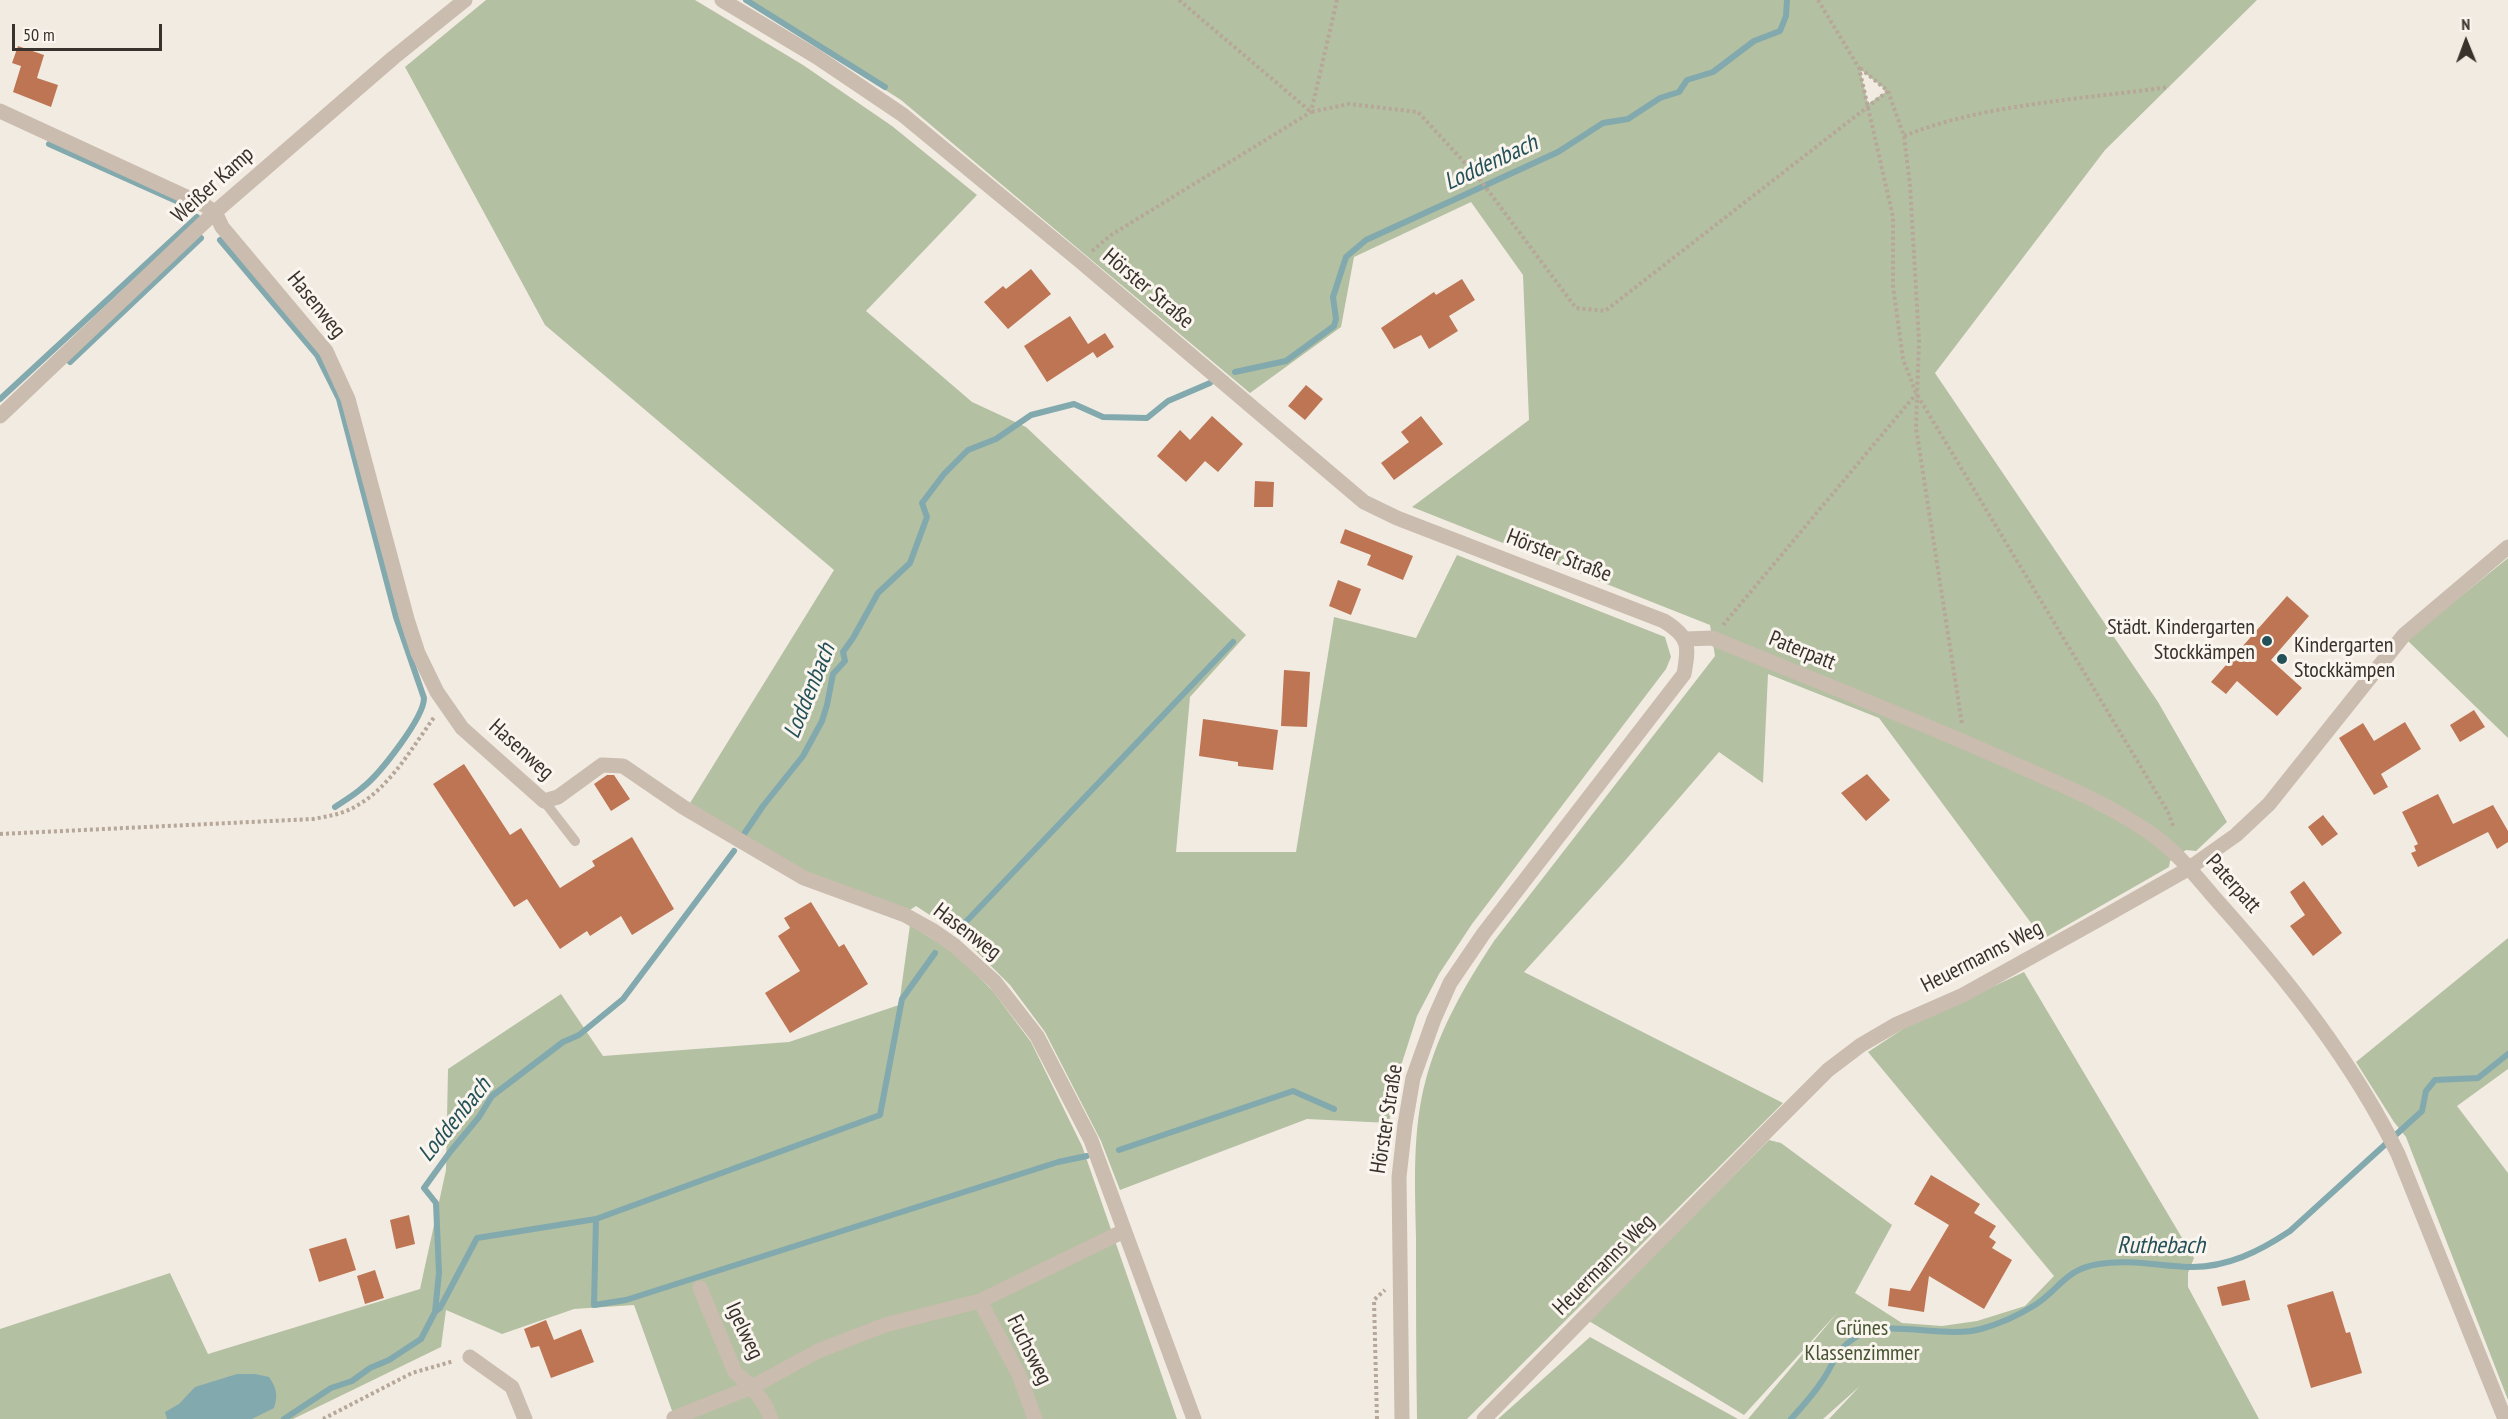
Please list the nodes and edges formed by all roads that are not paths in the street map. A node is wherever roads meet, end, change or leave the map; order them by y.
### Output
1 (465, 0) edge
2 (722, 0) edge
3 (0, 111) edge
4 (215, 212) junction
5 (0, 416) edge
6 (2508, 547) edge
7 (1686, 639) junction
8 (544, 801) junction
9 (575, 841) dead end
10 (2188, 869) junction
11 (1124, 1231) junction
12 (700, 1288) dead end
13 (980, 1301) junction
14 (470, 1357) road end
15 (752, 1387) junction
16 (674, 1418) edge
17 (525, 1419) edge
18 (771, 1419) edge
19 (1035, 1419) edge
20 (1194, 1419) edge
21 (1402, 1419) edge
22 (1484, 1419) edge
23 (2505, 1419) edge

1 - 4 street, Weißer Kamp
2 - 7 street, Hörster Straße
3 - 4 street
4 - 5 street, Weißer Kamp
4 - 8 street, Hasenweg
6 - 10 street, Heuermanns Weg
7 - 10 street, Paterpatt
7 - 21 street, Hörster Straße
8 - 9 lane
8 - 11 street, Hasenweg
10 - 22 street, Heuermanns Weg
10 - 23 street, Paterpatt
11 - 13 street
11 - 20 street, Hasenweg
12 - 15 street, Igelweg
13 - 15 street
13 - 19 street, Fuchsweg
14 - 17 street
15 - 16 street
15 - 18 street, Igelweg

